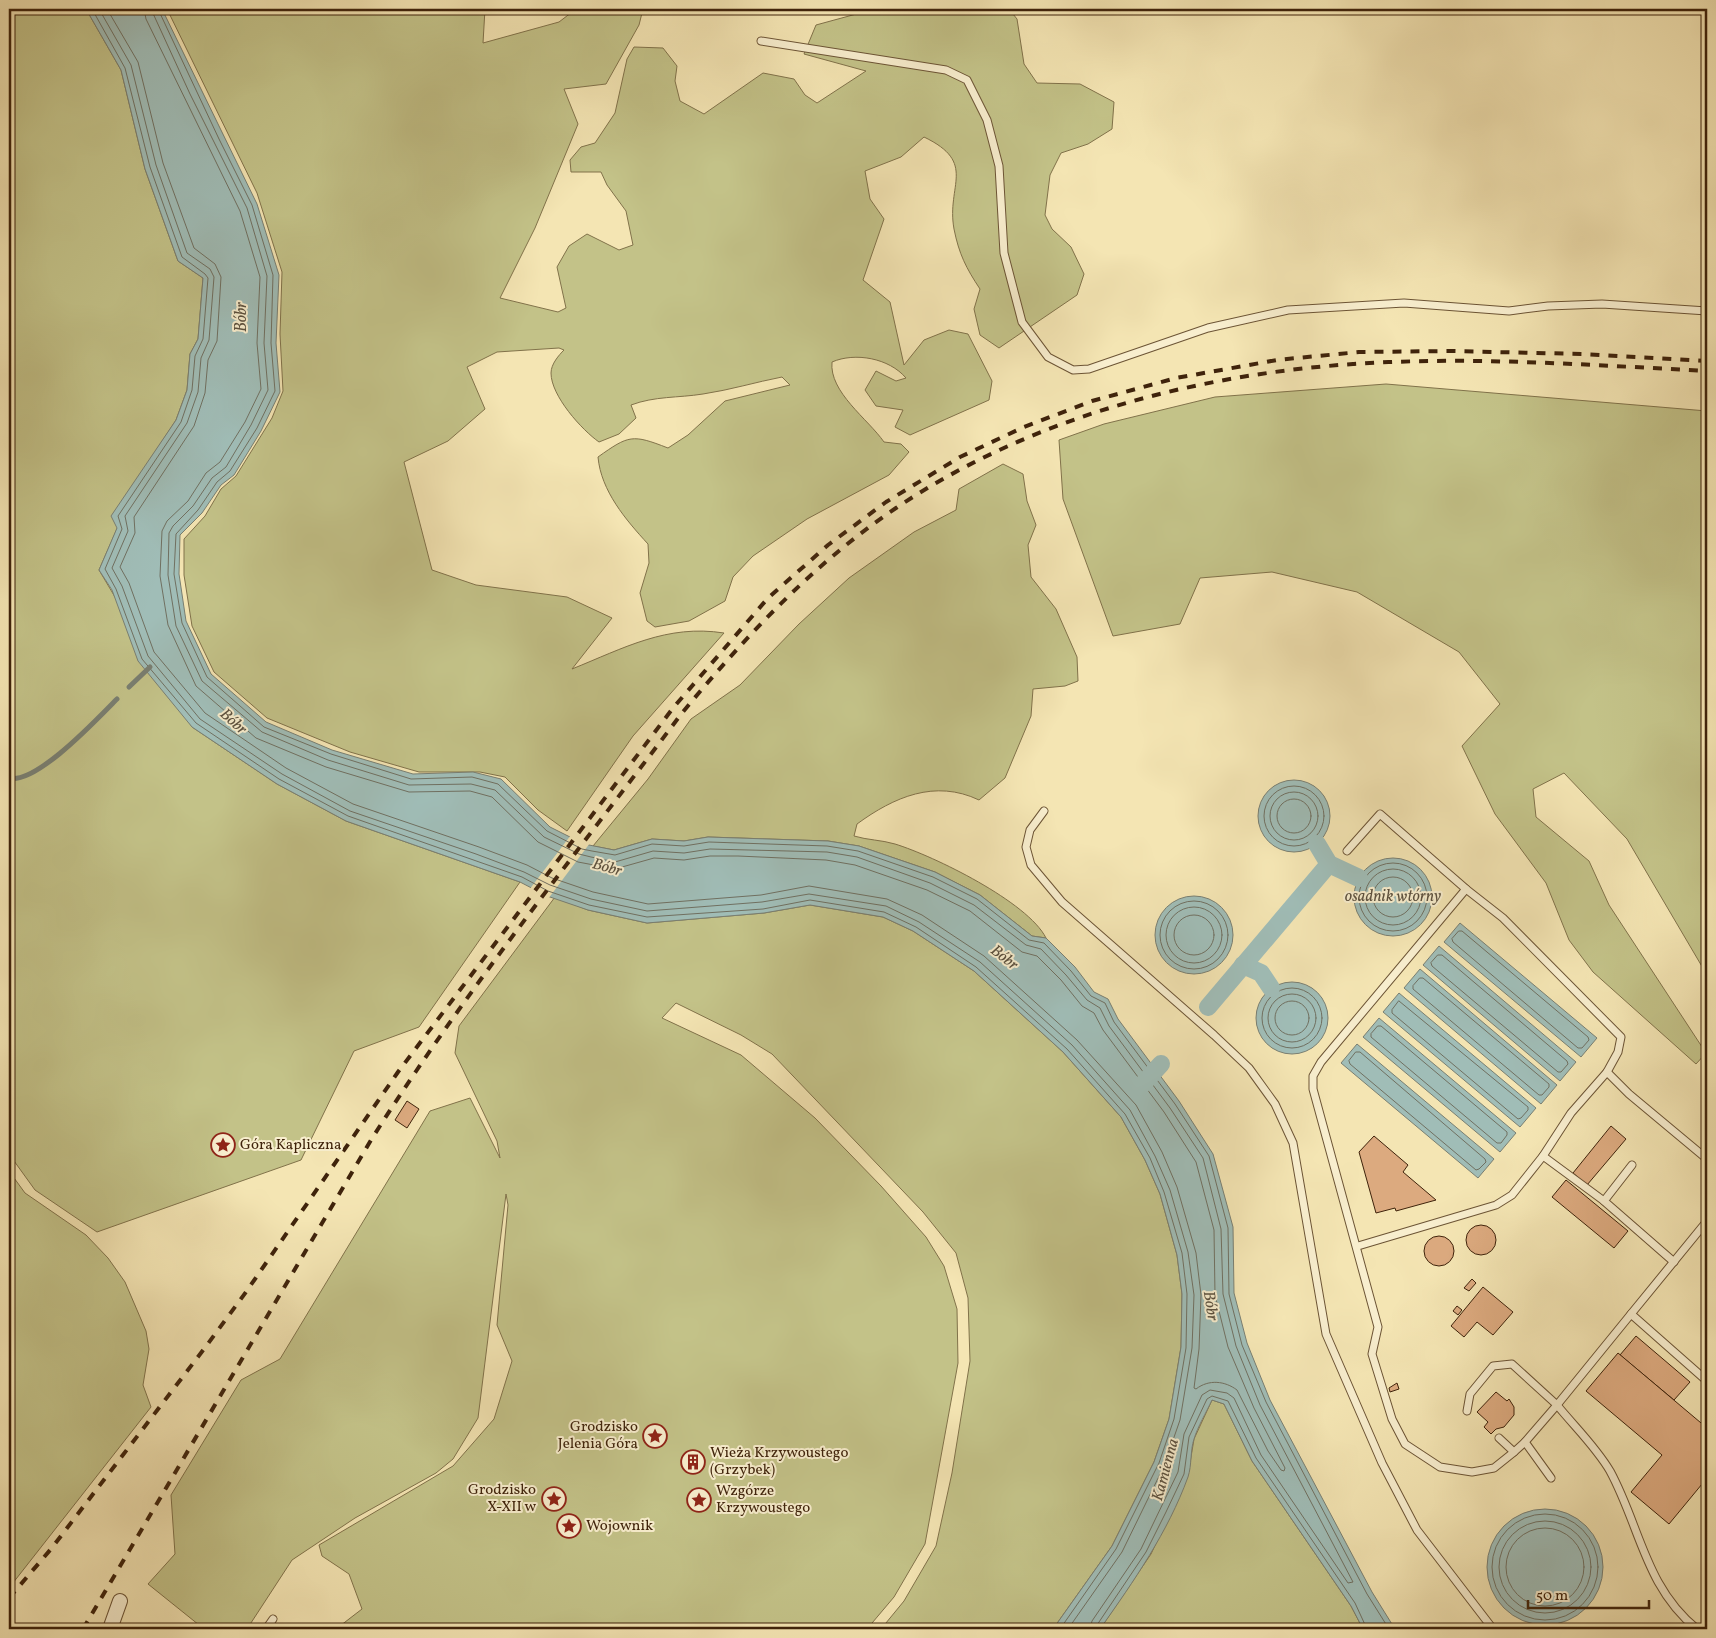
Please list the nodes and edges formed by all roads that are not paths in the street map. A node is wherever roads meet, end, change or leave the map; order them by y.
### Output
1 (761, 40) dead end
2 (1707, 311) edge
3 (1044, 811) dead end
4 (1346, 851) dead end
5 (1466, 889) junction
6 (1607, 1072) junction
7 (1544, 1156) junction
8 (1707, 1159) edge
9 (1632, 1165) dead end
10 (1604, 1201) junction
11 (1707, 1221) edge
12 (1358, 1246) junction
13 (1674, 1262) junction
14 (1631, 1314) junction
15 (1707, 1381) edge
16 (1557, 1405) junction
17 (1467, 1411) dead end
18 (1499, 1438) dead end
19 (1525, 1442) junction
20 (1514, 1452) junction
21 (1551, 1478) dead end
22 (120, 1601) dead end
23 (273, 1618) dead end
24 (110, 1629) edge
25 (266, 1629) edge
26 (1493, 1629) edge
27 (1697, 1629) edge

1 - 2 lane
3 - 26 lane
4 - 5 lane
5 - 6 lane
5 - 12 lane
6 - 7 lane
6 - 8 lane
7 - 10 lane
7 - 12 lane
9 - 10 lane
10 - 13 lane
11 - 13 lane
12 - 20 lane
13 - 14 lane
14 - 15 lane
14 - 16 lane
16 - 17 lane
16 - 19 lane
16 - 27 lane
18 - 20 lane
19 - 20 lane
19 - 21 lane
22 - 24 street
23 - 25 lane

